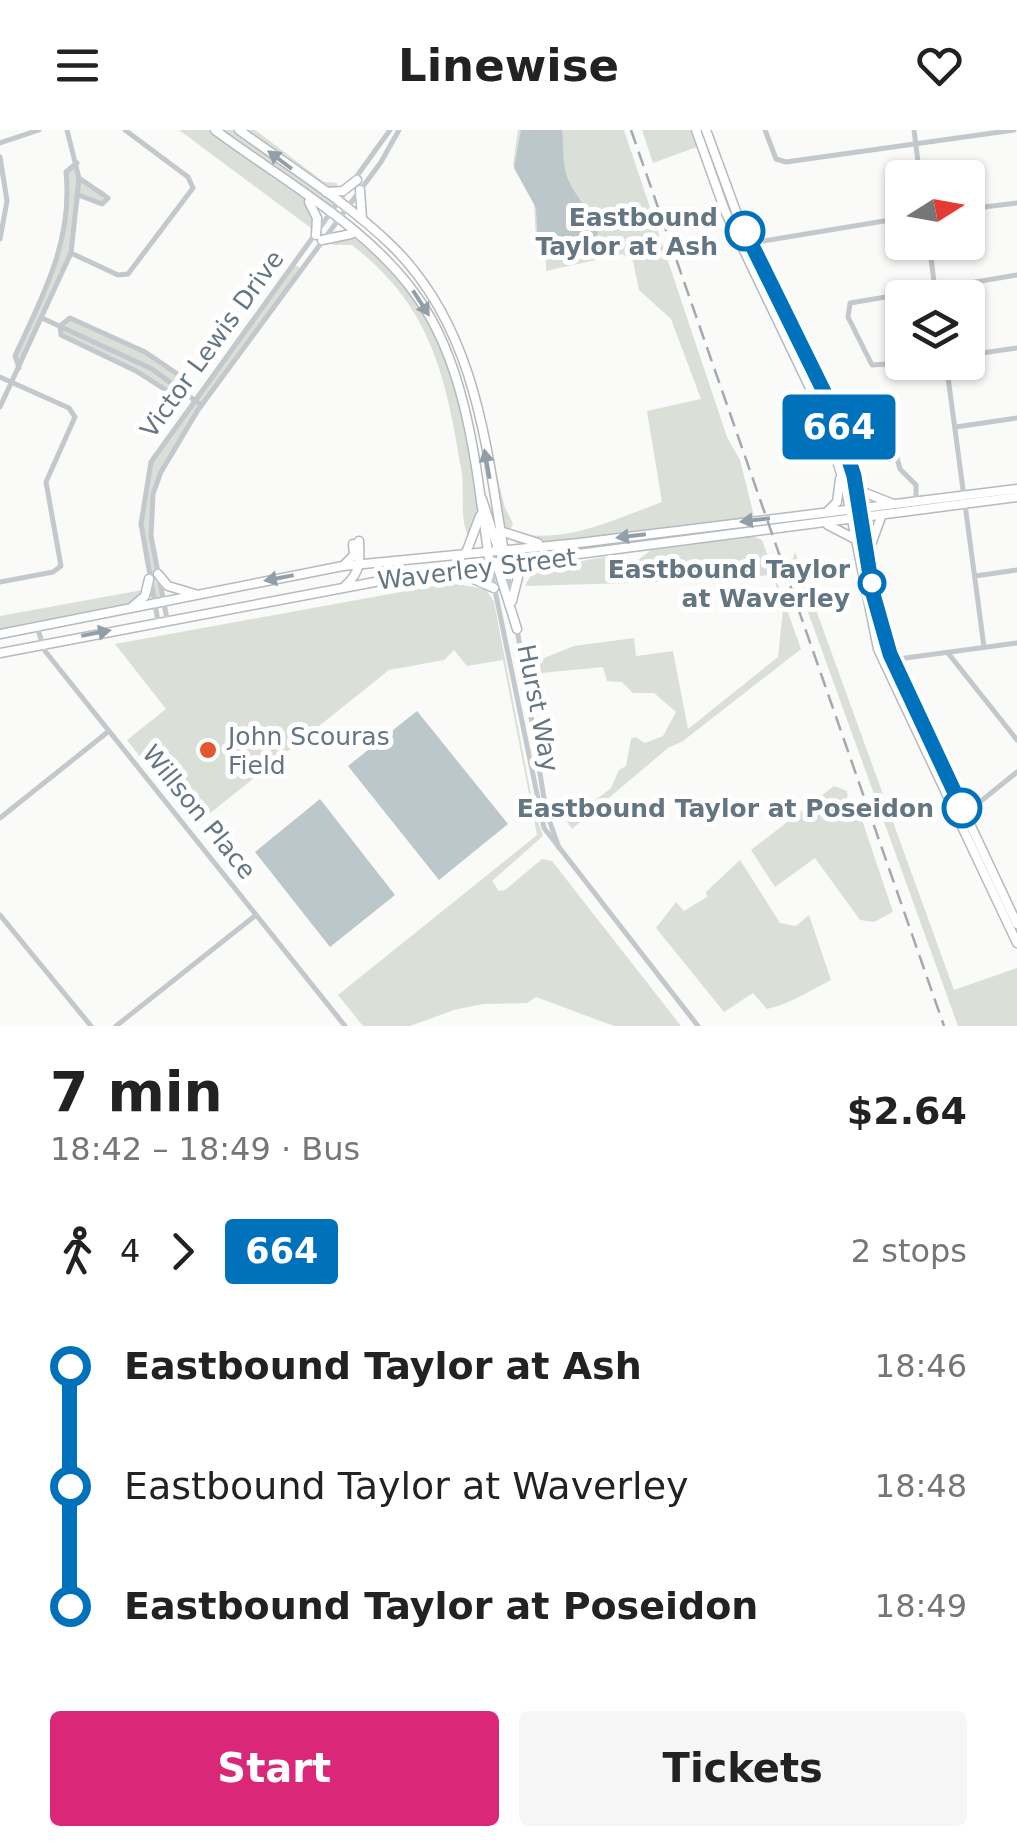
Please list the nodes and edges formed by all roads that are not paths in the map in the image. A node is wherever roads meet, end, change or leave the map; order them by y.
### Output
1 (38, 130) edge
2 (67, 130) edge
3 (125, 130) edge
4 (215, 130) edge
5 (239, 130) edge
6 (390, 130) edge
7 (400, 130) edge
8 (696, 130) edge
9 (706, 130) edge
10 (764, 130) edge
11 (914, 130) edge
12 (1014, 130) edge
13 (0, 143) edge
14 (916, 144) junction
15 (0, 158) edge
16 (918, 160) edge
17 (77, 162) junction
18 (79, 178) junction
19 (359, 185) junction
20 (321, 191) junction
21 (80, 196) junction
22 (307, 198) junction
23 (1017, 202) edge
24 (342, 207) junction
25 (985, 207) edge
26 (3, 215) edge
27 (333, 217) junction
28 (885, 221) edge
29 (364, 223) junction
30 (353, 234) junction
31 (319, 238) junction
32 (0, 239) edge
33 (745, 243) junction
34 (71, 254) junction
35 (1017, 275) edge
36 (980, 280) edge
37 (885, 294) edge
38 (42, 318) junction
39 (60, 326) junction
40 (1017, 348) edge
41 (985, 352) edge
42 (885, 364) edge
43 (19, 368) junction
44 (0, 377) edge
45 (948, 380) edge
46 (12, 383) junction
47 (178, 388) junction
48 (2, 398) edge
49 (193, 400) junction
50 (201, 405) junction
51 (0, 406) edge
52 (1017, 418) edge
53 (955, 427) junction
54 (844, 441) junction
55 (840, 470) junction
56 (857, 488) junction
57 (1017, 489) edge
58 (478, 493) junction
59 (1017, 497) edge
60 (964, 500) junction
61 (916, 502) junction
62 (895, 505) junction
63 (855, 508) junction
64 (827, 511) junction
65 (481, 512) junction
66 (883, 516) junction
67 (857, 519) junction
68 (824, 523) junction
69 (500, 531) junction
70 (855, 540) junction
71 (356, 542) junction
72 (547, 545) junction
73 (496, 549) junction
74 (466, 554) junction
75 (868, 554) junction
76 (382, 561) junction
77 (528, 563) junction
78 (360, 564) junction
79 (498, 565) junction
80 (343, 566) junction
81 (454, 570) junction
82 (1017, 570) edge
83 (154, 576) junction
84 (974, 576) junction
85 (0, 582) edge
86 (343, 588) junction
87 (494, 588) junction
88 (199, 595) junction
89 (512, 600) junction
90 (159, 603) junction
91 (129, 610) junction
92 (162, 620) junction
93 (37, 627) junction
94 (517, 630) junction
95 (0, 634) edge
96 (1017, 643) edge
97 (40, 644) junction
98 (984, 648) junction
99 (0, 652) edge
100 (948, 652) junction
101 (888, 661) junction
102 (109, 732) junction
103 (1017, 740) edge
104 (1017, 772) edge
105 (961, 817) junction
106 (0, 818) edge
107 (560, 851) junction
108 (0, 915) edge
109 (256, 915) junction
110 (1017, 924) edge
111 (1017, 944) edge
112 (341, 1023) edge
113 (88, 1026) edge
114 (116, 1026) edge
115 (698, 1026) edge

1 - 13 street
2 - 17 street
3 - 34 street
4 - 22 main road
20 -> 5 main road
6 - 19 street
7 - 19 street
8 - 33 main road
9 - 33 main road
10 - 14 street
11 - 14 street
12 - 14 street
14 - 16 street
15 - 26 street
17 - 18 street
17 - 43 street
18 - 21 street
18 - 21 street
19 - 20 main road
19 - 24 street, Victor Lewis Drive
19 - 29 main road
20 - 24 main road
21 - 34 street
22 - 27 main road
22 - 31 main road
23 - 25 street
24 - 27 street, Victor Lewis Drive
24 - 29 main road
26 - 32 street
27 - 30 main road
27 - 31 street, Victor Lewis Drive
28 - 33 street
69 -> 29 main road
30 - 31 main road
30 -> 58 main road
31 - 49 street, Victor Lewis Drive
31 - 50 street, Victor Lewis Drive
33 - 54 main road
33 - 55 main road
34 - 38 street
35 - 36 street
37 - 42 street
38 - 39 street
38 - 43 street
39 - 47 street
39 - 47 street
40 - 41 street
43 - 46 street
44 - 46 street
45 - 53 street
46 - 48 street
46 - 85 street
47 - 49 street
48 - 51 street
49 - 50 street
49 - 83 street, Victor Lewis Drive
50 - 83 street, Victor Lewis Drive
52 - 53 street
53 - 60 street
54 - 56 main road
54 - 61 street
55 - 63 main road
55 - 64 main road
56 - 62 main road
56 - 63 main road
57 - 60 main road, Waverley Street
58 - 65 main road
58 - 73 main road
59 - 60 main road, Waverley Street
60 - 61 main road, Waverley Street
60 - 66 main road, Waverley Street
60 - 84 street
61 - 62 main road, Waverley Street
62 - 63 main road, Waverley Street
63 - 64 main road, Waverley Street
63 - 67 main road
64 -> 72 main road, Waverley Street
65 - 73 main road
65 - 74 main road
66 - 67 main road, Waverley Street
66 - 75 main road
67 - 68 main road, Waverley Street
67 - 70 main road
67 - 75 main road
68 - 70 main road
68 - 77 main road, Waverley Street
69 - 72 main road
69 - 73 main road
70 - 101 main road
71 - 76 main road
71 - 78 main road
71 - 80 main road
72 - 73 main road, Waverley Street
73 - 74 main road, Waverley Street
73 - 79 main road
73 - 79 main road
74 - 76 main road, Waverley Street
75 - 101 main road
76 - 78 main road, Waverley Street
77 - 79 main road, Waverley Street
77 - 89 main road
78 - 80 main road, Waverley Street
78 - 86 main road
79 - 81 main road, Waverley Street
79 - 87 street, Hurst Way
79 - 89 street, Hurst Way
79 - 94 main road
80 -> 88 main road, Waverley Street
81 - 86 main road, Waverley Street
81 - 87 main road
82 - 84 street
83 - 88 main road
83 - 90 street, Victor Lewis Drive
83 - 91 main road
84 - 98 street
86 - 92 main road, Waverley Street
87 - 107 street, Hurst Way
88 - 90 main road, Waverley Street
89 - 94 street, Hurst Way
90 - 91 main road, Waverley Street
90 - 92 street, Victor Lewis Drive
91 - 93 main road, Waverley Street
97 -> 92 main road, Waverley Street
93 - 95 main road, Waverley Street
93 - 97 street, Willson Place
94 - 107 street, Hurst Way
96 - 98 street
97 - 99 main road, Waverley Street
97 - 102 street, Willson Place
98 - 100 street
100 - 101 street
100 - 103 street
101 - 105 main road
102 - 106 street
102 - 109 street, Willson Place
104 - 105 street
105 - 110 main road
105 - 111 main road
107 - 115 street, Hurst Way
108 - 113 street
109 - 112 street, Willson Place
109 - 114 street

